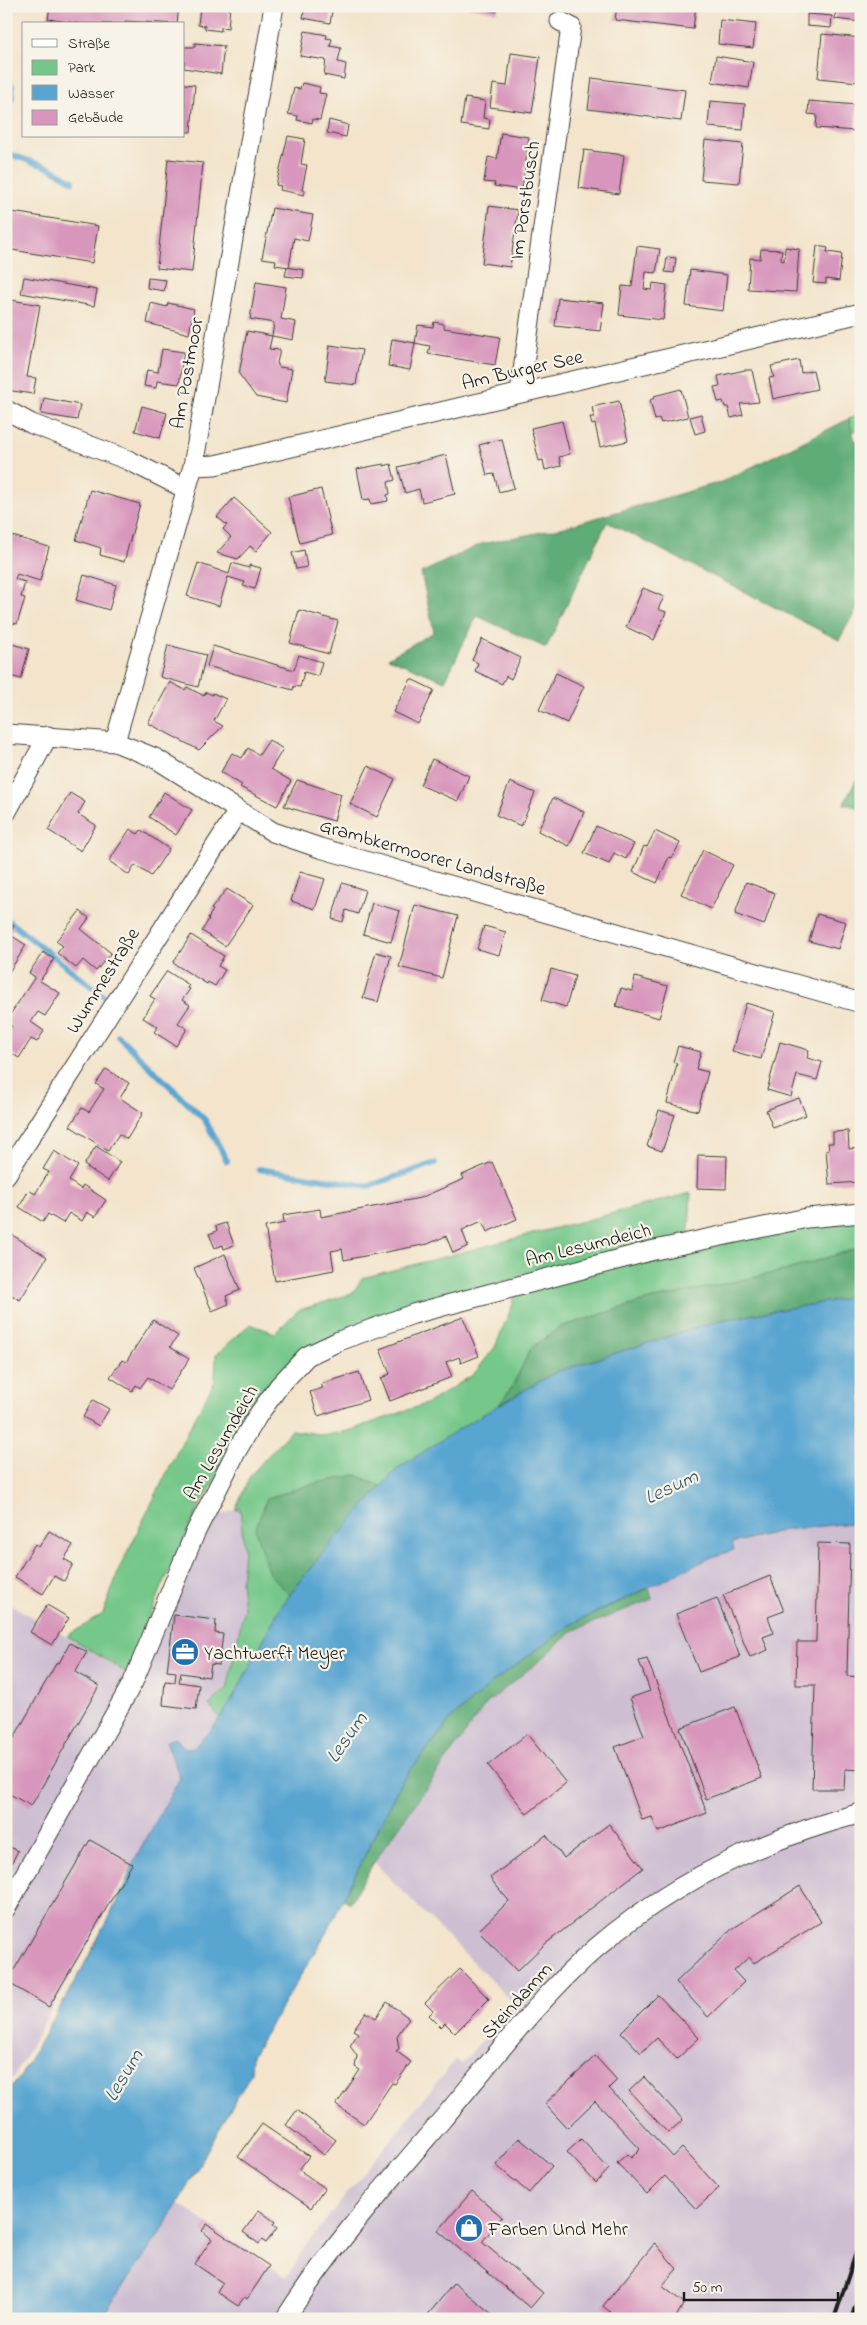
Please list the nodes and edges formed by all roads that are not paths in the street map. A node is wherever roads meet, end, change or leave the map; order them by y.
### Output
1 (274, 6) edge
2 (560, 21) dead end
3 (861, 313) edge
4 (520, 392) junction
5 (6, 410) edge
6 (193, 466) junction
7 (186, 488) junction
8 (6, 734) edge
9 (48, 736) junction
10 (115, 742) junction
11 (238, 811) junction
12 (6, 813) edge
13 (861, 1003) edge
14 (6, 1175) edge
15 (861, 1213) edge
16 (861, 1813) edge
17 (6, 1908) edge
18 (285, 2319) edge

1 - 6 street, Am Postmoor
2 - 4 street, Im Porstbusch
3 - 4 street, Am Burger See
4 - 6 street, Am Burger See
5 - 7 street
6 - 7 street, Am Postmoor
7 - 10 street, Am Postmoor
8 - 9 street, Grambkermoorer Landstraße
9 - 10 street, Grambkermoorer Landstraße
9 - 12 street
10 - 11 street, Grambkermoorer Landstraße
11 - 13 street, Grambkermoorer Landstraße
11 - 14 street, Wummestraße
15 - 17 street, Am Lesumdeich
16 - 18 street, Steindamm

